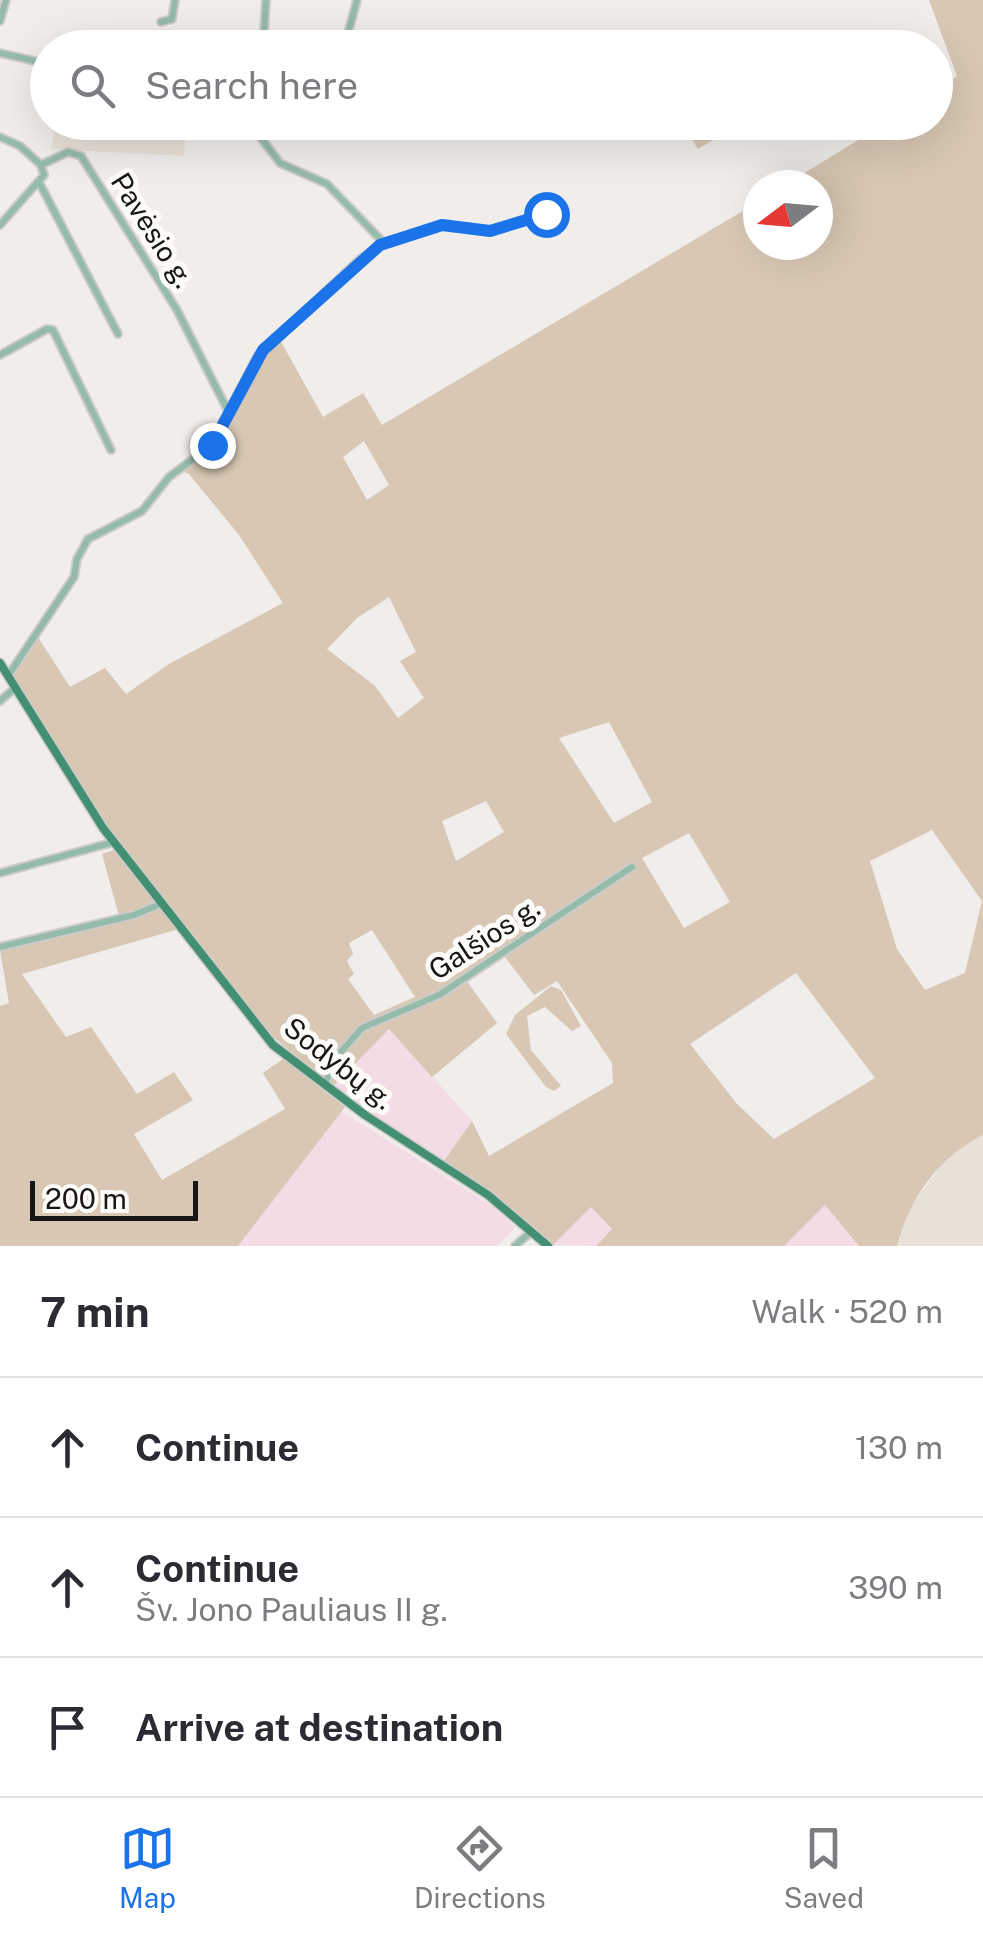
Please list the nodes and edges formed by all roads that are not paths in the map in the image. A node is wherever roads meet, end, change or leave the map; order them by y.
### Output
1 (6, 0) edge
2 (175, 0) edge
3 (266, 0) edge
4 (357, 0) edge
5 (0, 22) edge
6 (161, 22) dead end
7 (264, 30) edge
8 (349, 30) edge
9 (0, 53) edge
10 (30, 60) edge
11 (0, 137) edge
12 (263, 140) edge
13 (40, 165) junction
14 (40, 184) junction
15 (546, 214) dead end
16 (0, 225) edge
17 (384, 243) junction
18 (118, 334) dead end
19 (0, 355) edge
20 (230, 414) junction
21 (111, 450) dead end
22 (0, 662) edge
23 (8, 676) junction
24 (15, 688) junction
25 (0, 701) edge
26 (114, 842) junction
27 (632, 867) dead end
28 (0, 873) edge
29 (162, 904) junction
30 (0, 946) edge
31 (324, 1085) junction
32 (532, 1231) junction
33 (514, 1246) edge
34 (548, 1246) edge

1 - 5 street
2 - 6 street
3 - 7 street
4 - 8 street
9 - 10 street
11 - 13 street
12 - 17 street
13 - 14 street
13 - 20 street, Pavėsio g.
14 - 16 street
14 - 18 street
15 - 17 street
17 - 20 street
19 - 21 street
20 - 23 street
22 - 23 main road, Sodybų g.
23 - 24 main road, Sodybų g.
24 - 25 street
24 - 26 main road, Sodybų g.
26 - 28 street
26 - 29 main road, Sodybų g.
27 - 31 street, Galšios g.
29 - 30 street
29 - 31 main road, Sodybų g.
31 - 32 main road, Sodybų g.
32 - 33 street
32 - 34 main road, Sodybų g.

